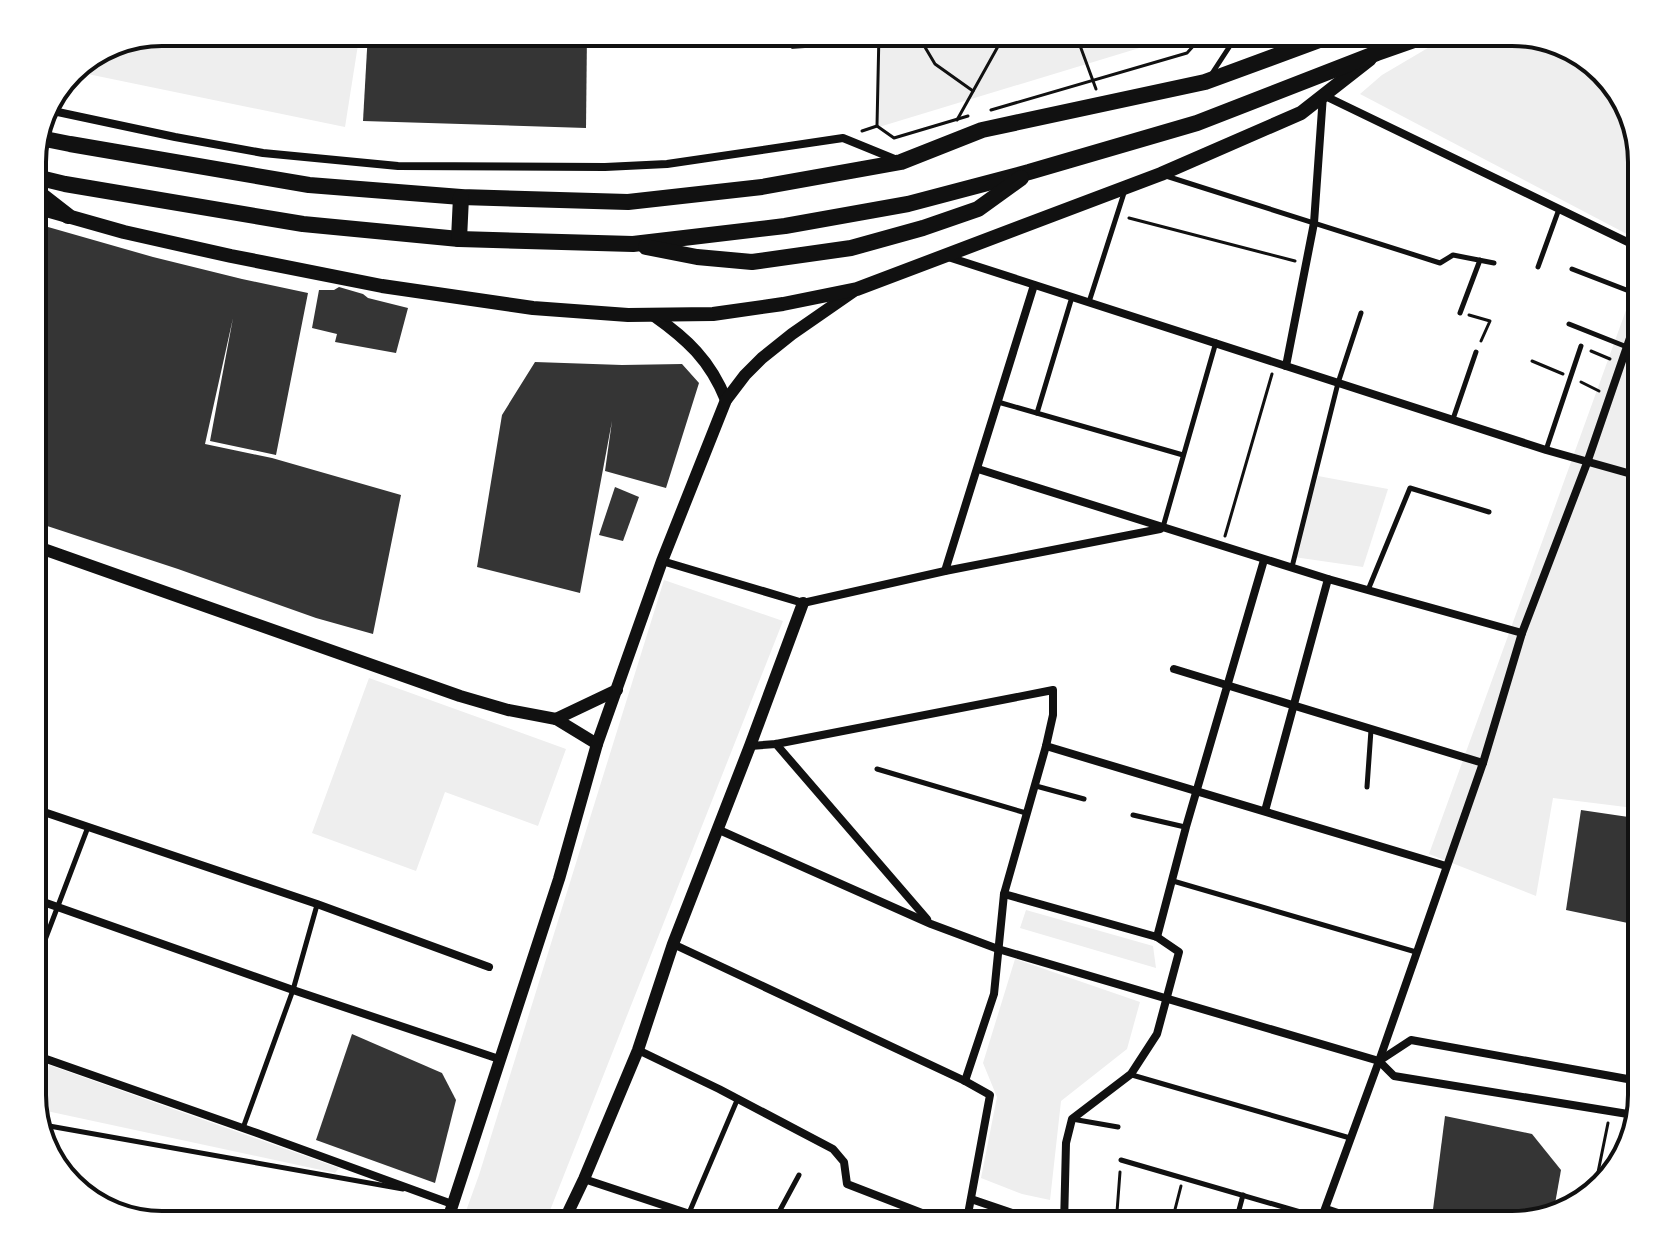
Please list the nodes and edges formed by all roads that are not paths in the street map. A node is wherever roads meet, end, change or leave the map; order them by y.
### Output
1 (1229, 46) edge
2 (1303, 46) edge
3 (1397, 46) edge
4 (1377, 53) junction
5 (1205, 82) junction
6 (1323, 95) junction
7 (58, 112) edge
8 (49, 140) edge
9 (901, 162) junction
10 (1029, 172) junction
11 (1161, 174) junction
12 (46, 179) edge
13 (1125, 187) junction
14 (461, 197) junction
15 (46, 199) edge
16 (1559, 209) junction
17 (46, 210) edge
18 (68, 216) junction
19 (1314, 223) junction
20 (459, 239) junction
21 (1628, 242) edge
22 (633, 244) junction
23 (945, 255) junction
24 (1480, 260) junction
25 (1494, 263) dead end
26 (1538, 267) dead end
27 (1572, 269) dead end
28 (1034, 285) junction
29 (857, 289) junction
30 (1628, 291) edge
31 (1072, 297) junction
32 (1089, 302) junction
33 (1361, 313) dead end
34 (1460, 313) road end
35 (653, 315) junction
36 (1569, 324) dead end
37 (1216, 342) junction
38 (1628, 344) edge
39 (1581, 346) road end
40 (1627, 347) junction
41 (1476, 352) road end
42 (1286, 366) junction
43 (1338, 383) junction
44 (726, 400) junction
45 (997, 402) junction
46 (1037, 413) junction
47 (1452, 420) junction
48 (1546, 450) junction
49 (1183, 455) junction
50 (1587, 463) junction
51 (978, 469) junction
52 (1628, 473) edge
53 (1489, 512) dead end
54 (1163, 528) junction
55 (46, 550) edge
56 (1264, 560) junction
57 (662, 561) junction
58 (1291, 568) junction
59 (945, 571) junction
60 (1328, 579) junction
61 (1367, 591) junction
62 (803, 603) junction
63 (1522, 633) junction
64 (1174, 669) dead end
65 (1228, 686) junction
66 (617, 690) junction
67 (1294, 706) junction
68 (556, 719) junction
69 (1371, 730) junction
70 (597, 744) junction
71 (776, 744) junction
72 (750, 746) junction
73 (1046, 746) junction
74 (1483, 763) junction
75 (877, 769) dead end
76 (1036, 786) junction
77 (1367, 787) dead end
78 (1198, 791) junction
79 (1084, 799) dead end
80 (1265, 811) junction
81 (46, 813) edge
82 (1026, 813) junction
83 (1133, 815) dead end
84 (88, 827) junction
85 (1186, 827) junction
86 (717, 829) junction
87 (1446, 866) junction
88 (1172, 881) junction
89 (1004, 894) junction
90 (46, 903) edge
91 (317, 904) junction
92 (58, 908) junction
93 (931, 924) junction
94 (1157, 937) junction
95 (46, 938) edge
96 (673, 944) junction
97 (998, 949) junction
98 (1416, 952) junction
99 (489, 967) dead end
100 (293, 990) junction
101 (1165, 999) junction
102 (638, 1050) junction
103 (46, 1059) edge
104 (499, 1059) junction
105 (1379, 1061) junction
106 (1131, 1074) junction
107 (1628, 1079) edge
108 (965, 1081) junction
109 (738, 1098) junction
110 (1626, 1114) edge
111 (1072, 1119) junction
112 (50, 1126) edge
113 (1118, 1127) dead end
114 (243, 1128) junction
115 (1350, 1138) junction
116 (1121, 1160) road end
117 (799, 1175) dead end
118 (584, 1179) junction
119 (420, 1192) junction
120 (1243, 1195) junction
121 (971, 1199) junction
122 (452, 1204) junction
123 (450, 1211) edge
124 (569, 1211) edge
125 (679, 1211) edge
126 (689, 1211) edge
127 (780, 1211) edge
128 (917, 1211) edge
129 (969, 1211) edge
130 (1006, 1211) edge
131 (1064, 1211) edge
132 (1239, 1211) edge
133 (1300, 1211) edge
134 (1324, 1211) edge

1 - 5 lane
2 - 5 main road
3 - 4 main road
4 - 6 main road
4 - 10 main road
5 - 9 main road
6 - 11 main road
6 - 16 street
6 - 19 street
7 - 9 street
8 - 14 main road
9 - 14 main road
10 - 22 main road
10 - 22 main road
11 - 13 main road
11 - 19 lane
12 - 20 main road
13 - 23 main road
13 - 32 lane
14 - 20 main road
15 - 18 main road
16 - 21 street
16 - 26 lane
17 - 18 main road
18 - 35 main road
19 - 24 lane
19 - 42 street
20 - 22 main road
23 - 28 street
23 - 29 main road
24 - 25 lane
24 - 34 lane
27 - 30 lane
28 - 31 street
28 - 45 street
29 - 35 main road
29 - 44 street
31 - 32 street
31 - 46 lane
32 - 37 street
33 - 43 lane
35 - 44 street
36 - 40 lane
37 - 42 street
37 - 49 lane
38 - 40 street
39 - 48 lane
40 - 50 street
41 - 47 lane
42 - 43 street
43 - 47 street
43 - 58 lane
44 - 57 street
45 - 46 lane
45 - 51 street
46 - 49 lane
47 - 48 street
48 - 50 street
49 - 54 lane
50 - 52 street
50 - 63 street
51 - 54 street
51 - 59 street
53 - 61 lane
54 - 56 street
54 - 59 street
55 - 68 street
56 - 58 street
56 - 65 street
57 - 62 street
57 - 66 street
58 - 60 street
59 - 62 street
60 - 61 street
60 - 67 street
61 - 63 street
62 - 72 street
63 - 74 street
64 - 65 street
65 - 67 street
65 - 78 street
66 - 68 street
66 - 70 street
67 - 69 street
67 - 80 street
68 - 70 street
69 - 74 street
69 - 77 lane
70 - 104 street
71 - 72 street
71 - 73 street
71 - 93 street
72 - 86 street
73 - 76 street
73 - 78 street
74 - 87 street
75 - 82 lane
76 - 79 lane
76 - 82 street
78 - 80 street
78 - 85 street
80 - 87 street
81 - 84 street
82 - 89 street
83 - 85 lane
84 - 91 street
84 - 92 lane
85 - 88 street
86 - 93 street
86 - 96 street
87 - 98 street
88 - 94 street
88 - 98 lane
89 - 94 street
89 - 97 street
90 - 92 street
91 - 99 street
91 - 100 lane
92 - 95 lane
92 - 100 street
93 - 97 street
94 - 101 street
96 - 102 street
96 - 108 street
97 - 101 street
97 - 108 street
98 - 105 street
100 - 104 street
100 - 114 lane
101 - 105 street
101 - 106 street
102 - 109 street
102 - 118 street
103 - 114 street
104 - 122 street
105 - 107 street
105 - 110 street
105 - 115 street
106 - 111 street
106 - 115 lane
108 - 121 street
109 - 126 lane
109 - 128 street
111 - 113 lane
111 - 131 street
112 - 119 lane
114 - 119 street
115 - 134 street
116 - 120 lane
117 - 127 lane
118 - 124 street
118 - 125 street
119 - 122 street
120 - 132 lane
120 - 133 lane
121 - 129 street
121 - 130 street
122 - 123 street

